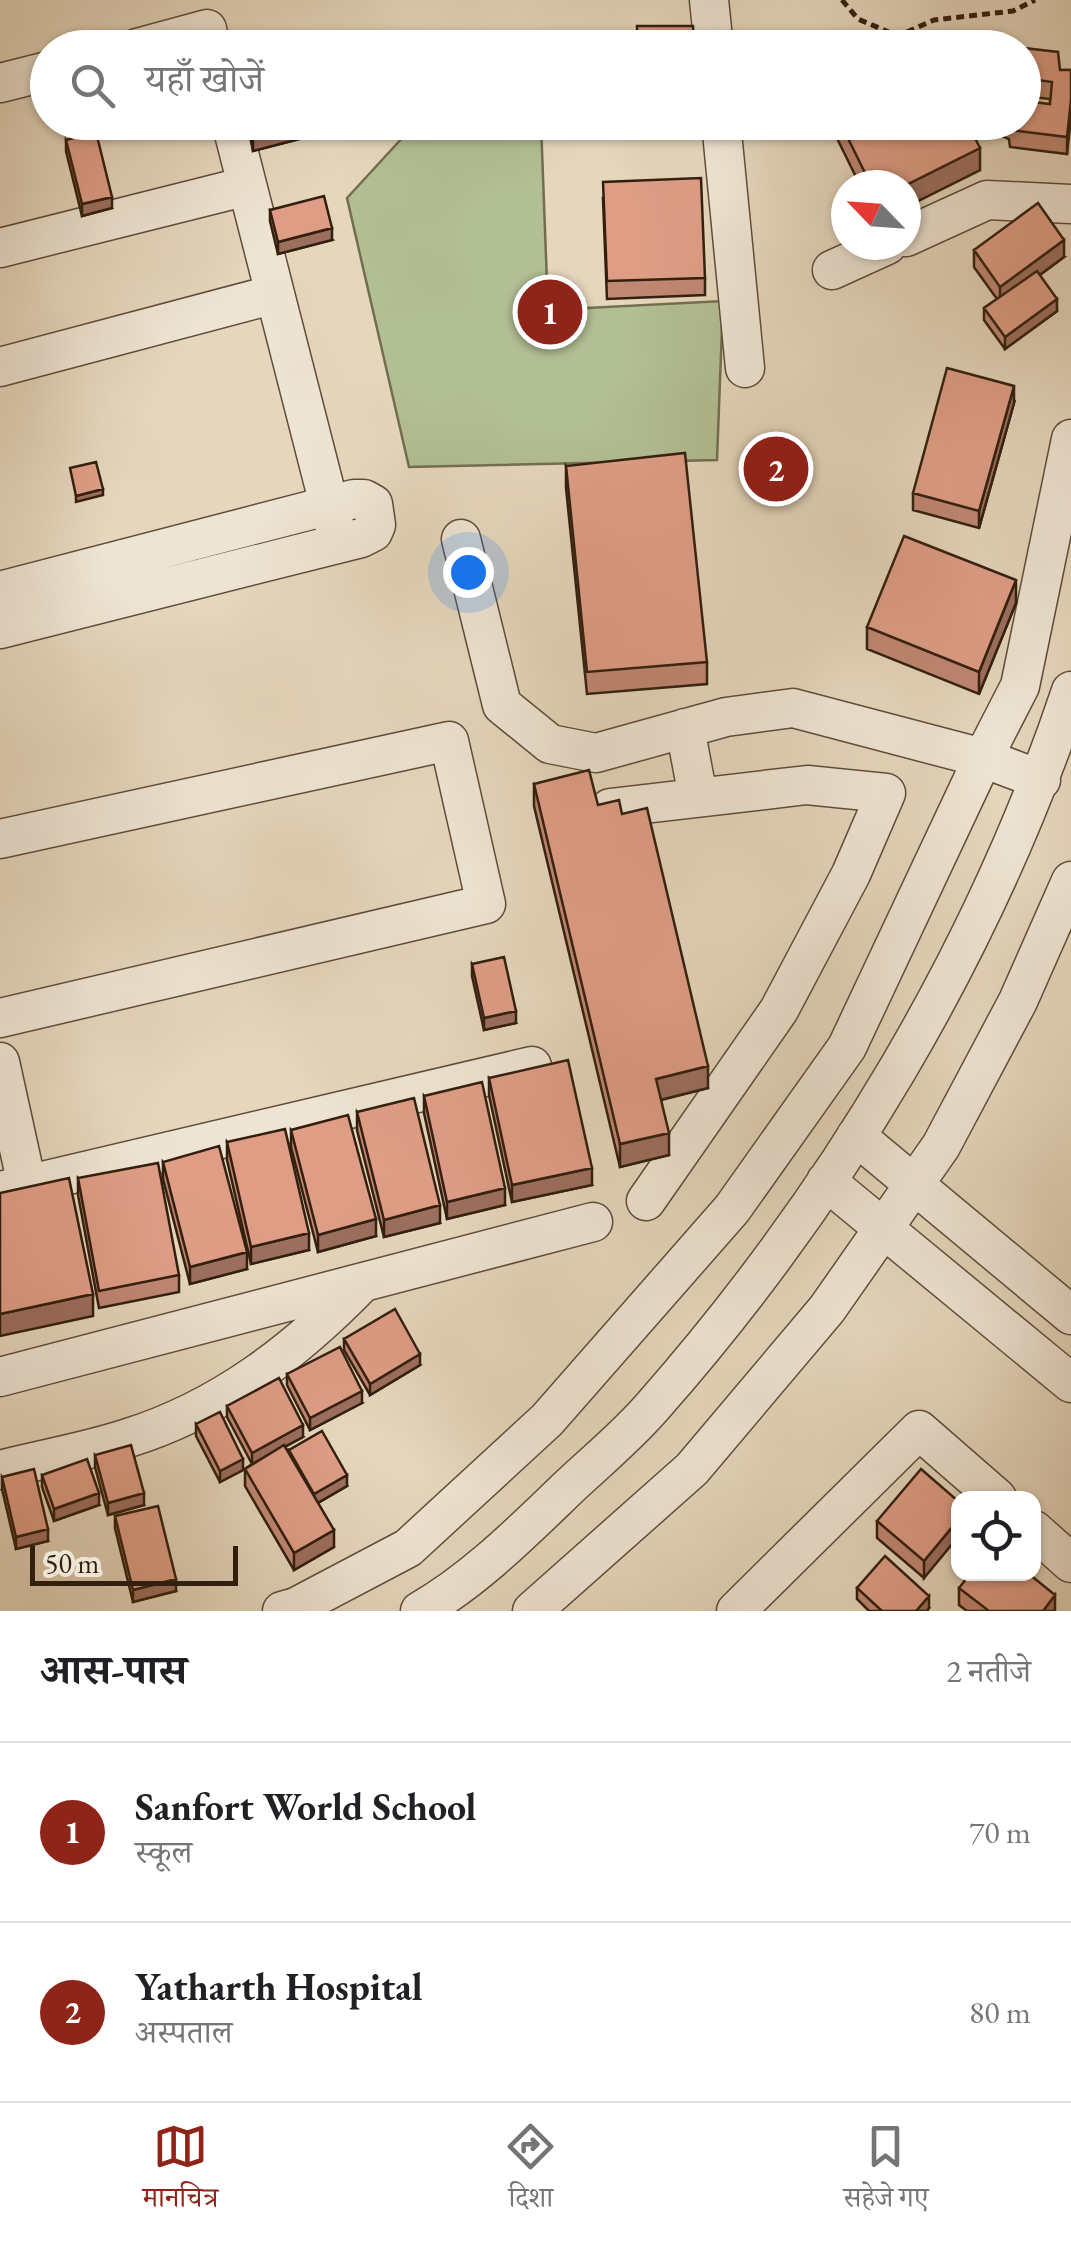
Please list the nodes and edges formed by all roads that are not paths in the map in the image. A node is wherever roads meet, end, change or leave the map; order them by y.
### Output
1 (710, 0) edge
2 (712, 30) edge
3 (30, 76) edge
4 (0, 84) edge
5 (236, 140) edge
6 (723, 140) edge
7 (247, 186) junction
8 (1071, 204) edge
9 (921, 229) edge
10 (0, 248) edge
11 (854, 260) edge
12 (832, 270) dead end
13 (275, 294) junction
14 (0, 367) edge
15 (745, 368) dead end
16 (1071, 439) edge
17 (330, 507) junction
18 (461, 539) dead end
19 (0, 591) edge
20 (0, 629) edge
21 (1071, 691) edge
22 (685, 728) junction
23 (983, 758) junction
24 (1041, 780) junction
25 (698, 798) junction
26 (610, 808) edge
27 (0, 839) edge
28 (1071, 881) edge
29 (0, 1018) edge
30 (0, 1062) edge
31 (532, 1066) edge
32 (856, 1136) junction
33 (826, 1181) junction
34 (915, 1184) junction
35 (13, 1188) edge
36 (646, 1201) dead end
37 (593, 1222) dead end
38 (885, 1227) junction
39 (363, 1282) junction
40 (1071, 1315) edge
41 (0, 1377) edge
42 (1071, 1382) edge
43 (0, 1470) edge
44 (989, 1491) edge
45 (1041, 1536) edge
46 (1071, 1563) edge
47 (282, 1611) edge
48 (420, 1611) edge
49 (532, 1611) edge
50 (736, 1611) edge

1 - 2 street
3 - 4 street
5 - 7 street
6 - 15 street
7 - 10 street
7 - 13 street
8 - 9 street
11 - 12 street
13 - 14 street
13 - 17 street
16 - 23 street
17 - 19 street
17 - 20 street
18 - 22 street
21 - 24 street
22 - 23 street
22 - 25 street
23 - 24 street
23 - 47 street
24 - 32 street
25 - 26 street
25 - 36 street
27 - 29 street
28 - 34 street
30 - 35 street
31 - 35 street
32 - 33 street
32 - 34 street
33 - 38 street
33 - 48 street
34 - 38 street
34 - 40 street
37 - 39 street
38 - 42 street
38 - 49 street
39 - 41 street
39 - 43 street
44 - 50 street
45 - 46 street

